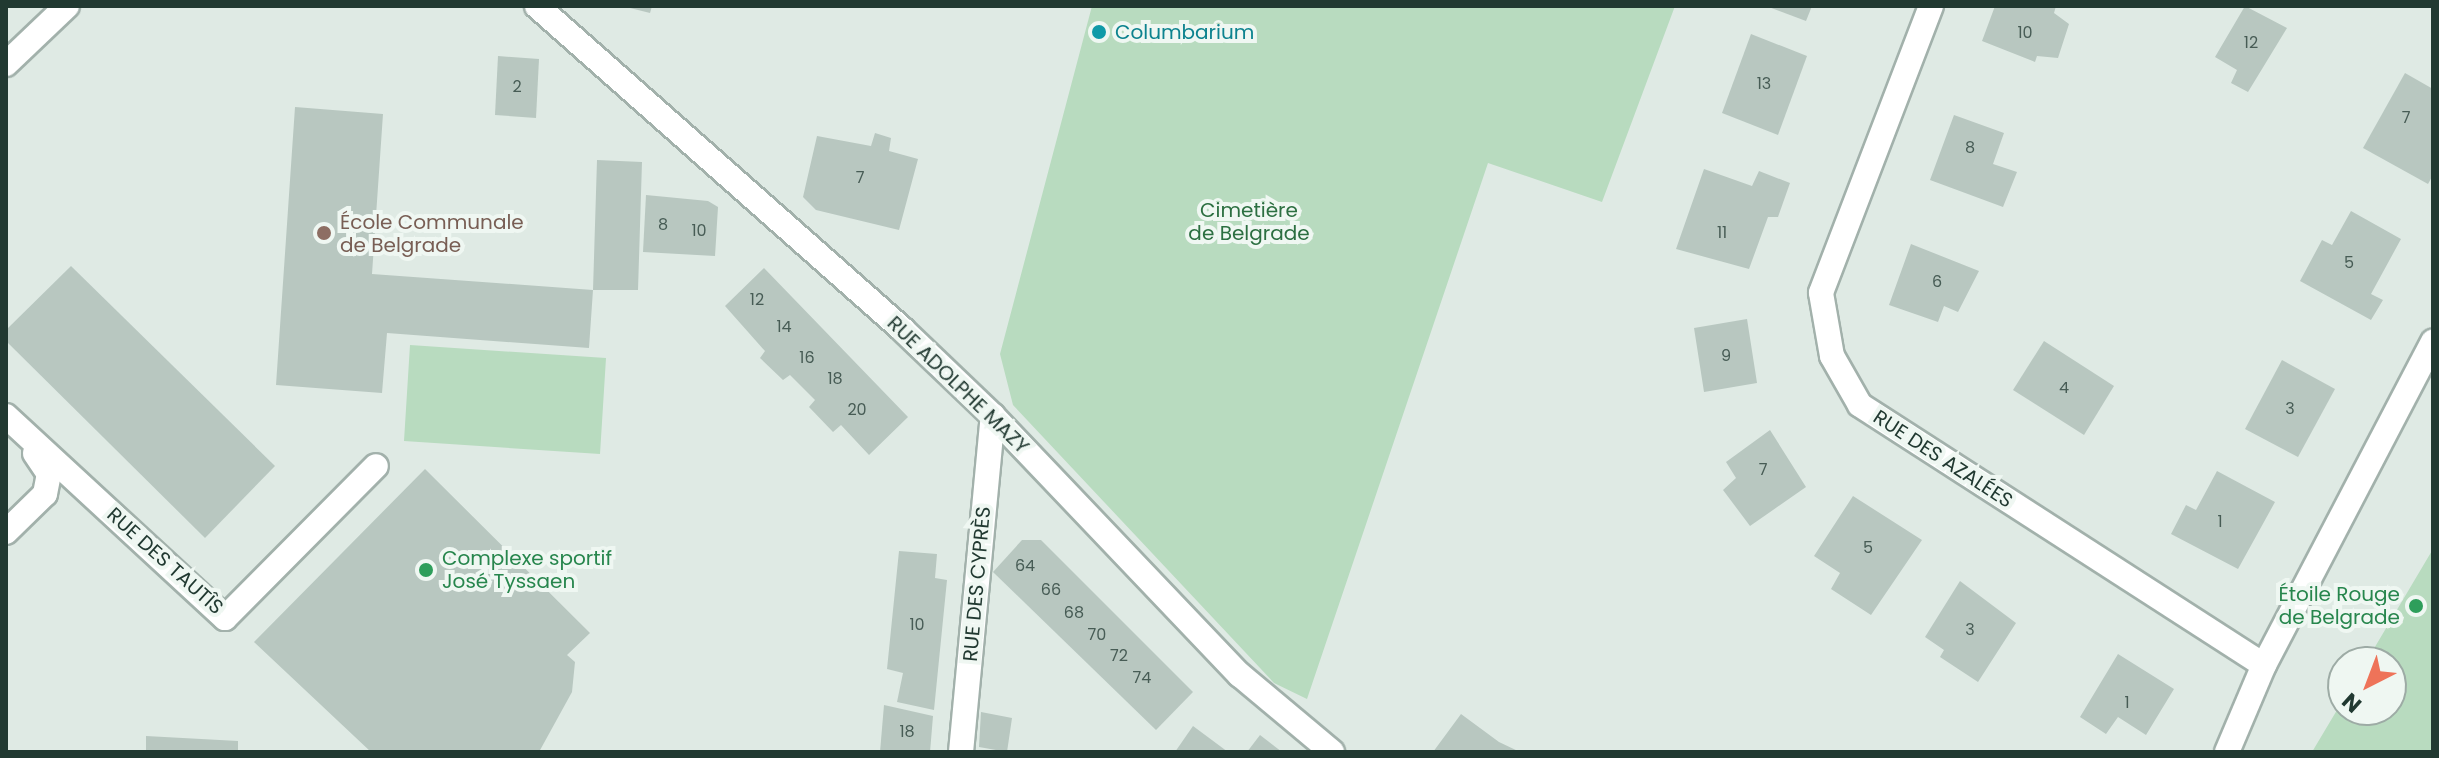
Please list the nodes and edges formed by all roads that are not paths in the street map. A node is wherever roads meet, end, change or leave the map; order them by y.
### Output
1 (42, 6) edge
2 (67, 6) edge
3 (537, 6) edge
4 (554, 6) edge
5 (1931, 6) edge
6 (40, 31) junction
7 (571, 33) junction
8 (6, 64) edge
9 (2433, 342) edge
10 (993, 416) junction
11 (12, 422) edge
12 (376, 466) dead end
13 (6, 532) edge
14 (2264, 665) junction
15 (961, 752) edge
16 (1332, 752) edge
17 (2227, 752) edge

1 - 6 street
2 - 6 street
3 - 7 street, RUE ADOLPHE MAZY
4 - 7 street, RUE ADOLPHE MAZY
5 - 14 street, RUE DES AZALÉES
6 - 8 street
7 - 10 street, RUE ADOLPHE MAZY
9 - 14 street
10 - 15 street, RUE DES CYPRÈS
10 - 16 street, RUE ADOLPHE MAZY
11 - 12 street, RUE DES TAUTÎS
11 - 13 street, RUE DES TAUTÎS
14 - 17 street

